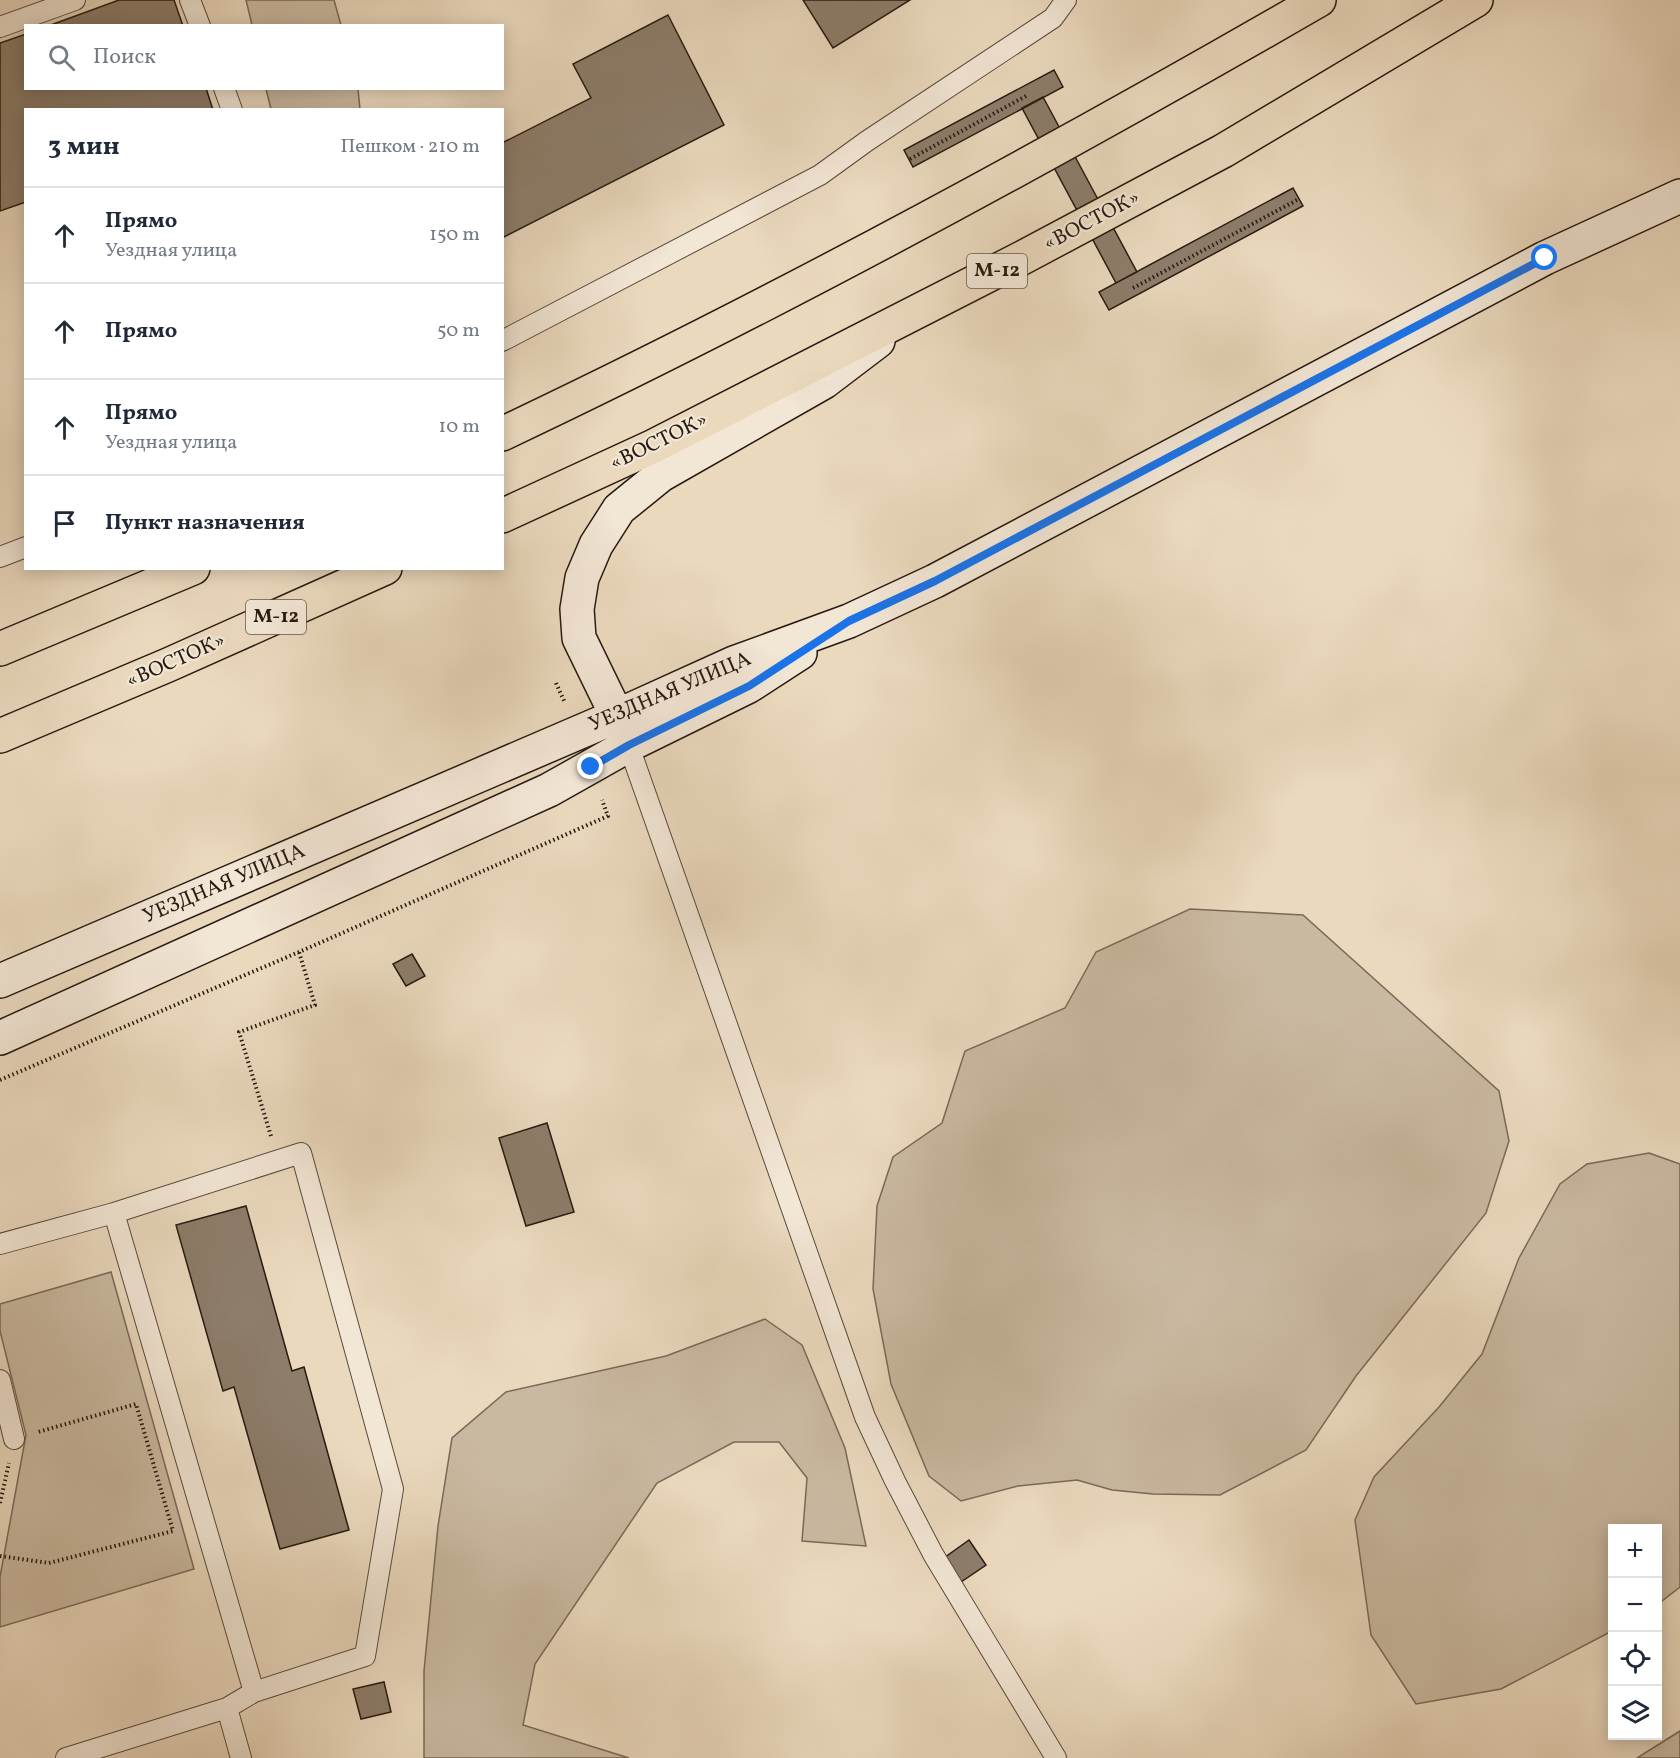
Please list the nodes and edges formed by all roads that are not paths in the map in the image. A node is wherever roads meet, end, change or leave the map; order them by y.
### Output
1 (75, 0) edge
2 (190, 0) edge
3 (1066, 0) edge
4 (1319, 0) edge
5 (1476, 0) edge
6 (199, 24) edge
7 (0, 27) edge
8 (225, 90) edge
9 (231, 108) edge
10 (1680, 196) edge
11 (911, 315) junction
12 (504, 340) edge
13 (504, 433) edge
14 (504, 515) edge
15 (24, 548) edge
16 (0, 557) edge
17 (188, 570) edge
18 (381, 570) edge
19 (0, 649) edge
20 (623, 730) junction
21 (0, 736) edge
22 (0, 981) edge
23 (0, 1038) edge
24 (114, 1214) junction
25 (0, 1244) edge
26 (0, 1380) edge
27 (14, 1439) road end
28 (254, 1692) junction
29 (227, 1708) junction
30 (66, 1758) edge
31 (241, 1758) edge
32 (1056, 1758) edge

1 - 7 lane
2 - 6 lane
3 - 12 lane
4 - 13 highway
5 - 11 highway, «ВОСТОК» / М-12
8 - 9 lane
10 - 20 street, УЕЗДНАЯ УЛИЦА
11 - 14 highway, «ВОСТОК» / М-12
11 - 20 street
15 - 16 lane
17 - 19 highway
18 - 21 highway, «ВОСТОК» / М-12
20 - 22 street, УЕЗДНАЯ УЛИЦА
20 - 23 street, УЕЗДНАЯ УЛИЦА
20 - 32 lane
24 - 25 lane
24 - 28 lane
24 - 28 lane
26 - 27 lane
28 - 29 lane
29 - 30 lane
29 - 31 lane

